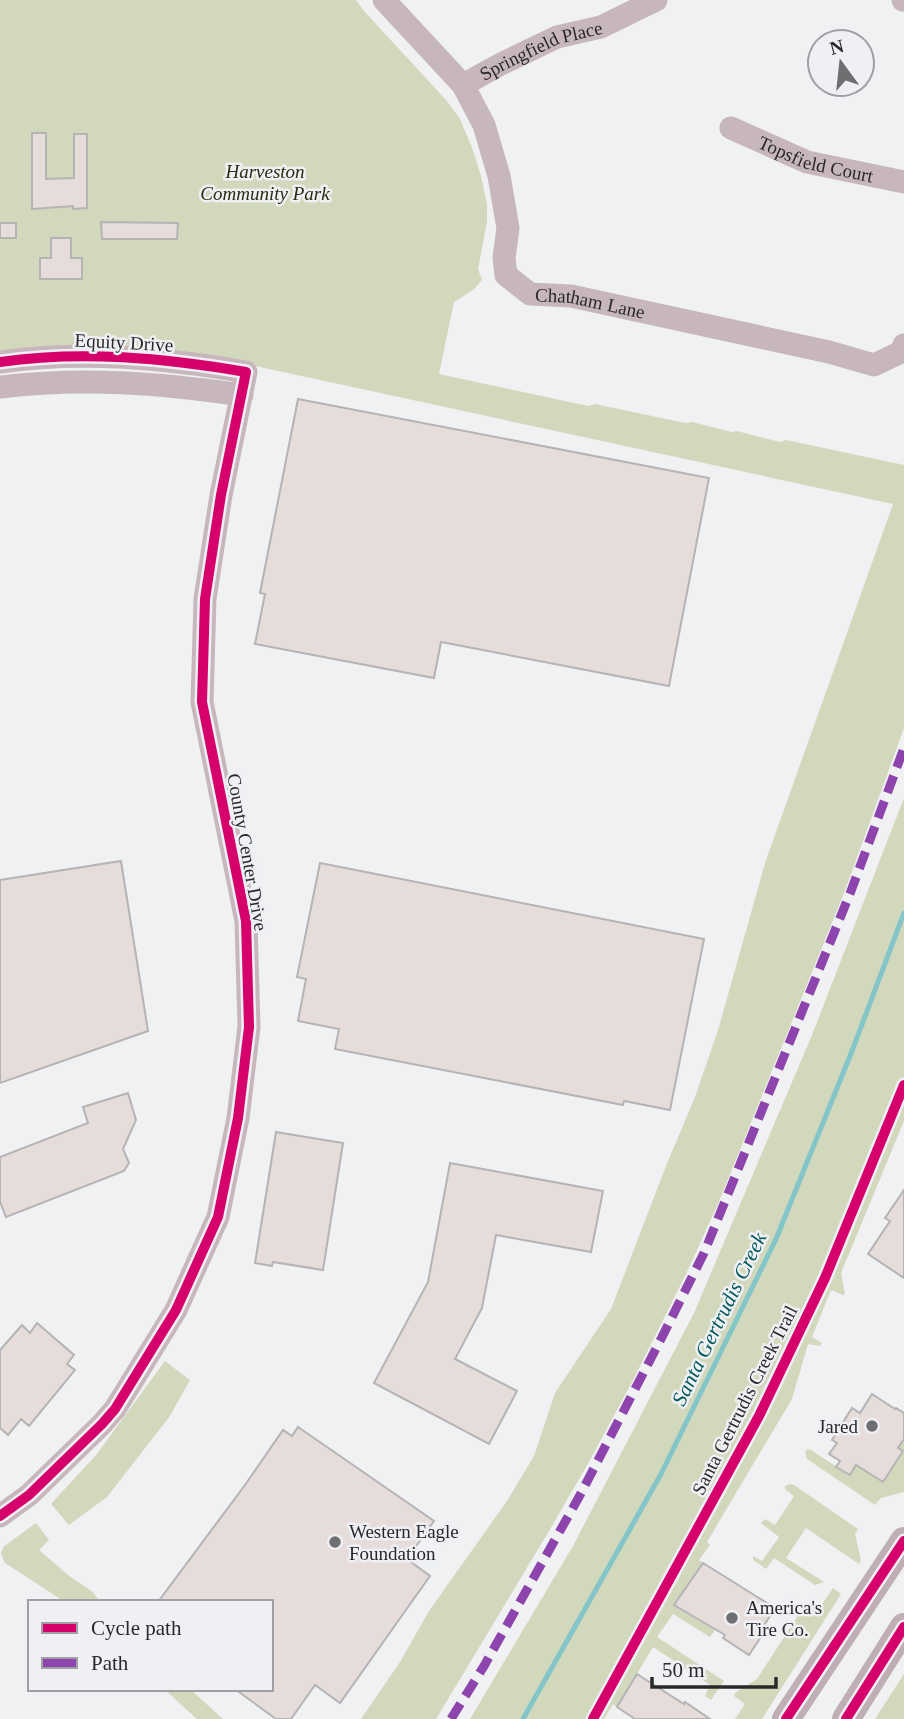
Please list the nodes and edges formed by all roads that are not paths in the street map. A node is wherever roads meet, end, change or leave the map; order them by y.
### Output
1 (384, 0) edge
2 (656, 0) edge
3 (463, 85) junction
4 (731, 128) dead end
5 (904, 182) edge
6 (903, 349) edge
7 (0, 362) edge
8 (246, 372) joint
9 (0, 387) edge
10 (242, 395) junction
11 (0, 1516) edge
12 (904, 1541) edge
13 (904, 1627) edge
14 (786, 1719) edge
15 (846, 1719) edge

1 - 3 street, Chatham Lane
2 - 3 street, Springfield Place
3 - 6 street, Chatham Lane
4 - 5 street, Topsfield Court
7 - 8 street, Equity Drive
8 - 10 street, County Center Drive
9 - 10 street, Equity Drive
10 - 11 street, County Center Drive
12 - 14 main road
13 - 15 main road

